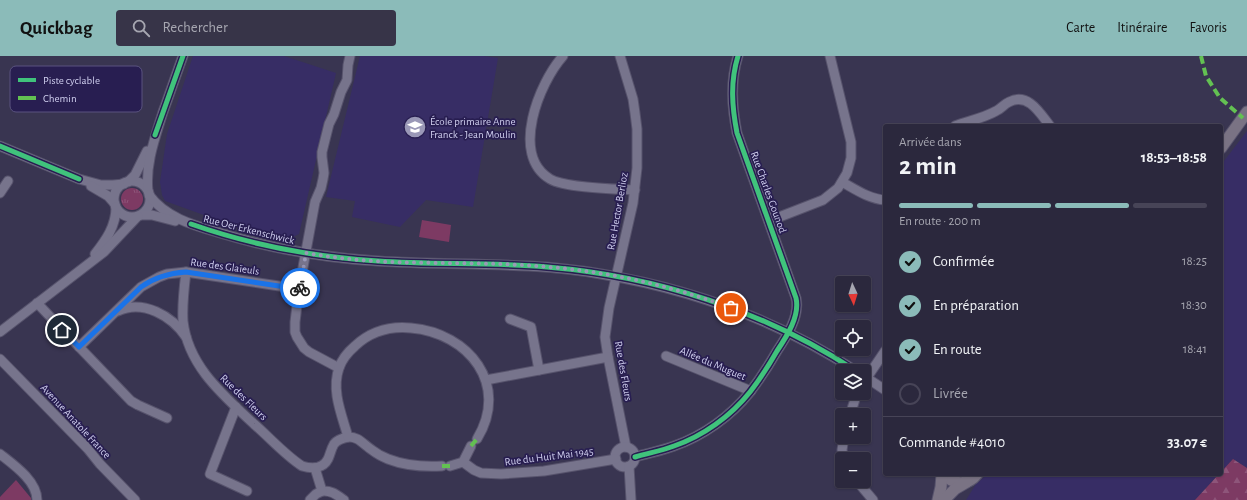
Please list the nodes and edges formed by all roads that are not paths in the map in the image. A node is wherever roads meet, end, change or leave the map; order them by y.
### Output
1 (183, 56) edge
2 (350, 56) edge
3 (563, 56) edge
4 (620, 56) edge
5 (738, 56) edge
6 (830, 56) edge
7 (1246, 117) edge
8 (961, 124) edge
9 (1048, 124) edge
10 (155, 135) junction
11 (0, 146) edge
12 (1223, 146) edge
13 (79, 179) junction
14 (8, 180) dead end
15 (842, 182) junction
16 (126, 183) junction
17 (635, 190) junction
18 (0, 193) edge
19 (149, 193) junction
20 (883, 200) edge
21 (116, 205) junction
22 (140, 215) junction
23 (769, 221) junction
24 (191, 224) junction
25 (306, 253) junction
26 (86, 264) junction
27 (186, 272) junction
28 (616, 276) junction
29 (299, 289) junction
30 (37, 303) junction
31 (116, 312) junction
32 (510, 319) dead end
33 (0, 332) edge
34 (788, 332) junction
35 (188, 342) junction
36 (79, 347) junction
37 (883, 354) edge
38 (666, 356) dead end
39 (608, 357) junction
40 (0, 360) edge
41 (845, 364) edge
42 (339, 368) junction
43 (539, 370) junction
44 (871, 371) edge
45 (486, 380) junction
46 (871, 382) edge
47 (883, 389) edge
48 (751, 392) junction
49 (236, 407) junction
50 (167, 418) dead end
51 (348, 437) junction
52 (626, 447) junction
53 (0, 454) edge
54 (635, 457) junction
55 (616, 459) junction
56 (463, 462) junction
57 (629, 466) junction
58 (316, 468) junction
59 (943, 476) edge
60 (946, 476) edge
61 (976, 476) edge
62 (968, 482) junction
63 (863, 488) edge
64 (247, 491) dead end
65 (322, 491) junction
66 (37, 500) edge
67 (135, 500) edge
68 (310, 500) edge
69 (344, 500) edge
70 (631, 500) edge
71 (873, 500) edge
72 (938, 500) edge
73 (944, 500) edge

1 - 10 street
2 - 25 street
3 - 17 street
4 - 17 street, Rue Hector Berlioz
5 - 23 street, Rue Charles Gounod
6 - 15 street
7 - 12 main road
8 - 9 street
10 - 16 street
10 - 19 street
11 - 13 street
13 - 16 street
13 - 21 street
14 - 18 street
15 - 20 street
15 - 23 street
16 - 19 street
16 - 21 street
17 - 28 street, Rue Hector Berlioz
19 - 22 street
19 - 24 street, Rue Oer Erkenschwick
21 - 22 street
21 - 26 street
22 - 24 street, Rue Oer Erkenschwick
22 - 26 street
23 - 34 street, Rue Charles Gounod
24 - 25 street, Rue Oer Erkenschwick
25 - 28 street, Rue Oer Erkenschwick
25 - 29 street
26 - 30 street
27 - 29 street, Rue des Glaïeuls
27 - 31 street, Rue des Glaïeuls
27 - 35 street, Rue des Fleurs
28 - 34 street, Rue Oer Erkenschwick
28 - 39 street, Rue des Fleurs
29 - 42 street
30 - 33 street
30 - 36 street
31 - 35 street
31 - 36 street, Rue des Glaïeuls
32 - 43 street
34 - 41 street, Rue Oer Erkenschwick
34 - 48 street, Rue Charles Gounod
35 - 49 street, Rue des Fleurs
36 - 50 street
37 - 44 street
38 - 48 street, Allée du Muguet
39 - 43 street
39 - 52 street, Rue des Fleurs
40 - 67 street, Avenue Anatole France
42 - 45 street
42 - 51 street
43 - 45 street
45 - 56 street
46 - 47 street
48 - 54 street, Rue Charles Gounod
49 - 58 street, Rue des Fleurs
49 - 64 street
51 - 56 street
51 - 58 street
52 - 54 street
52 - 55 street
53 - 66 street
54 - 57 street
55 - 56 street, Rue du Huit Mai 1945
55 - 57 street
57 - 70 street
58 - 65 street
59 - 72 main road
60 - 62 main road
61 - 62 main road
62 - 73 main road
63 - 71 street
65 - 68 street
65 - 69 street

